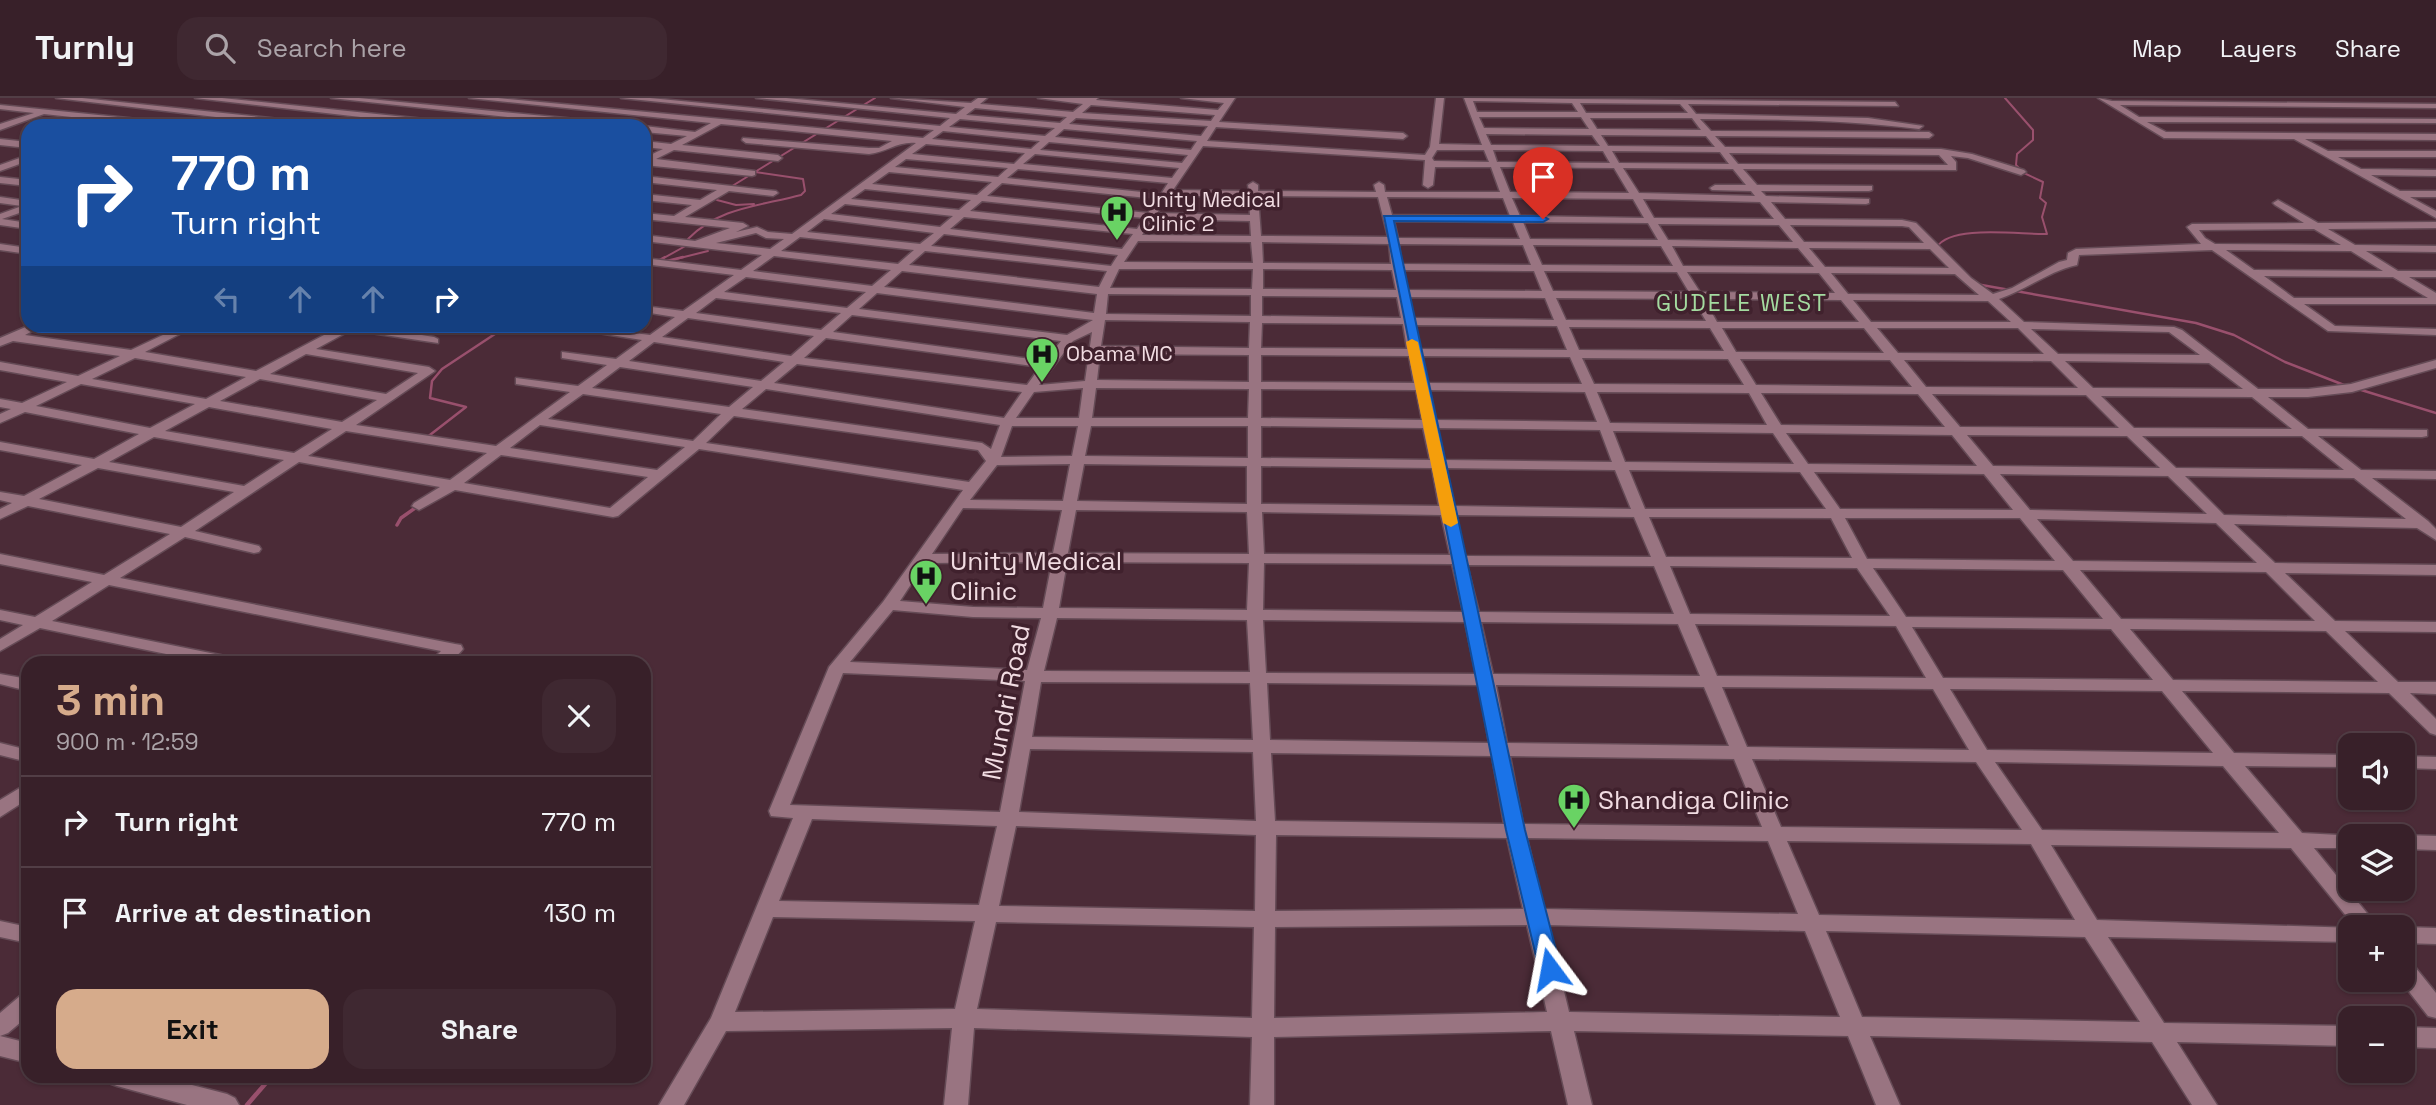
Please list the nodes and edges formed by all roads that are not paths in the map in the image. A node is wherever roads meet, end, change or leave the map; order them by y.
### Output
1 (60, 98) edge
2 (201, 98) edge
3 (320, 98) edge
4 (335, 98) edge
5 (429, 98) edge
6 (474, 98) edge
7 (542, 98) edge
8 (625, 98) edge
9 (762, 98) edge
10 (895, 98) edge
11 (982, 98) edge
12 (1042, 98) edge
13 (1185, 98) edge
14 (1440, 98) edge
15 (2102, 98) edge
16 (2220, 98) edge
17 (2343, 98) edge
18 (86, 99) edge
19 (651, 99) edge
20 (1469, 99) edge
21 (1574, 99) edge
22 (1091, 100) edge
23 (1680, 100) edge
24 (1785, 100) edge
25 (1891, 101) edge
26 (2111, 103) junction
27 (530, 104) junction
28 (2231, 104) junction
29 (973, 105) junction
30 (2358, 105) junction
31 (409, 106) junction
32 (2436, 106) edge
33 (0, 107) edge
34 (294, 108) junction
35 (169, 109) junction
36 (1224, 109) edge
37 (740, 110) junction
38 (46, 112) junction
39 (625, 112) junction
40 (1474, 114) junction
41 (502, 115) junction
42 (1074, 115) junction
43 (1585, 116) junction
44 (959, 117) junction
45 (1694, 117) junction
46 (1804, 117) junction
47 (380, 118) junction
48 (21, 119) edge
49 (22, 119) edge
50 (114, 119) edge
51 (140, 119) edge
52 (253, 119) edge
53 (264, 119) edge
54 (390, 119) edge
55 (494, 119) edge
56 (540, 119) edge
57 (610, 119) edge
58 (2137, 119) junction
59 (2263, 120) junction
60 (2392, 121) junction
61 (2436, 121) edge
62 (718, 122) junction
63 (2, 125) edge
64 (21, 126) edge
65 (1919, 126) junction
66 (1062, 127) junction
67 (940, 129) junction
68 (651, 130) edge
69 (1481, 131) junction
70 (1594, 132) junction
71 (1706, 132) junction
72 (1821, 133) junction
73 (694, 134) junction
74 (1403, 136) dead end
75 (2297, 137) junction
76 (2433, 139) edge
77 (746, 140) dead end
78 (899, 140) junction
79 (1047, 140) junction
80 (0, 142) edge
81 (923, 142) junction
82 (1938, 142) junction
83 (21, 144) edge
84 (651, 145) edge
85 (672, 147) junction
86 (1434, 147) junction
87 (1487, 147) junction
88 (1604, 148) junction
89 (1718, 149) junction
90 (1196, 150) junction
91 (1839, 150) junction
92 (862, 151) junction
93 (1032, 153) junction
94 (2326, 154) junction
95 (2436, 154) edge
96 (901, 156) junction
97 (651, 158) edge
98 (778, 158) dead end
99 (829, 158) dead end
100 (0, 160) edge
101 (1429, 161) junction
102 (17, 162) junction
103 (21, 162) edge
104 (651, 162) edge
105 (1495, 165) junction
106 (1015, 167) junction
107 (1616, 167) junction
108 (0, 168) edge
109 (1735, 168) junction
110 (1857, 168) junction
111 (888, 169) junction
112 (2021, 172) dead end
113 (2359, 172) junction
114 (752, 173) dead end
115 (2436, 173) edge
116 (0, 180) edge
117 (651, 180) edge
118 (1000, 181) junction
119 (21, 182) edge
120 (1427, 185) junction
121 (865, 186) junction
122 (727, 188) junction
123 (1869, 188) junction
124 (1170, 189) junction
125 (1253, 189) junction
126 (1381, 190) junction
127 (1504, 190) junction
128 (1633, 192) junction
129 (774, 193) dead end
130 (1757, 194) junction
131 (2398, 194) junction
132 (2436, 194) edge
133 (981, 197) junction
134 (651, 198) edge
135 (0, 200) edge
136 (841, 201) junction
137 (1866, 201) junction
138 (702, 203) junction
139 (21, 204) edge
140 (2278, 204) dead end
141 (21, 209) edge
142 (962, 213) junction
143 (2436, 215) edge
144 (820, 216) junction
145 (1151, 216) junction
146 (0, 217) edge
147 (651, 217) edge
148 (1255, 218) junction
149 (1388, 218) junction
150 (1516, 219) junction
151 (674, 220) junction
152 (1649, 220) junction
153 (0, 222) edge
154 (1780, 222) junction
155 (1882, 223) junction
156 (21, 225) edge
157 (2314, 225) junction
158 (2436, 225) edge
159 (941, 230) junction
160 (1138, 235) junction
161 (651, 236) edge
162 (796, 236) junction
163 (651, 240) edge
164 (1256, 240) junction
165 (1394, 241) junction
166 (1526, 242) junction
167 (1665, 243) junction
168 (1799, 243) junction
169 (1934, 246) junction
170 (0, 247) edge
171 (2214, 247) junction
172 (922, 249) junction
173 (2355, 249) junction
174 (2436, 249) edge
175 (21, 250) edge
176 (773, 252) junction
177 (651, 262) edge
178 (1119, 262) junction
179 (1258, 265) junction
180 (1396, 266) junction
181 (1536, 266) junction
182 (1678, 267) junction
183 (899, 268) junction
184 (1819, 269) junction
185 (1957, 271) junction
186 (2252, 272) junction
187 (744, 274) junction
188 (2397, 274) junction
189 (2436, 274) edge
190 (877, 288) junction
191 (1103, 291) junction
192 (1256, 291) junction
193 (1403, 293) junction
194 (714, 294) junction
195 (1548, 294) junction
196 (1697, 294) junction
197 (1843, 297) junction
198 (1991, 298) junction
199 (2436, 300) edge
200 (2293, 301) junction
201 (651, 310) edge
202 (850, 311) junction
203 (687, 314) junction
204 (1099, 320) junction
205 (1256, 320) junction
206 (1408, 321) junction
207 (1562, 323) junction
208 (1712, 325) junction
209 (1867, 325) junction
210 (2021, 325) junction
211 (2436, 332) edge
212 (176, 333) edge
213 (336, 333) edge
214 (389, 333) edge
215 (616, 333) edge
216 (825, 333) junction
217 (650, 338) junction
218 (1069, 338) junction
219 (6, 340) edge
220 (434, 341) dead end
221 (303, 350) junction
222 (1095, 350) junction
223 (1255, 351) junction
224 (1415, 353) junction
225 (134, 354) junction
226 (566, 355) dead end
227 (1575, 355) junction
228 (1732, 356) junction
229 (1893, 357) junction
230 (2053, 359) junction
231 (2212, 359) junction
232 (794, 360) junction
233 (619, 363) junction
234 (2436, 364) edge
235 (1048, 365) junction
236 (0, 366) edge
237 (256, 376) junction
238 (80, 379) junction
239 (520, 381) dead end
240 (763, 384) junction
241 (1090, 384) junction
242 (1255, 385) junction
243 (1422, 387) junction
244 (1590, 388) junction
245 (1031, 389) junction
246 (581, 390) junction
247 (1754, 390) junction
248 (1922, 393) junction
249 (2256, 393) junction
250 (2091, 394) junction
251 (390, 398) junction
252 (0, 403) edge
253 (205, 403) junction
254 (25, 407) junction
255 (729, 413) junction
256 (0, 419) edge
257 (537, 421) junction
258 (1007, 422) junction
259 (1085, 422) junction
260 (1255, 422) junction
261 (1430, 424) junction
262 (345, 427) junction
263 (1604, 427) junction
264 (1776, 428) junction
265 (1955, 431) junction
266 (148, 432) junction
267 (2131, 432) junction
268 (2306, 433) junction
269 (2422, 433) dead end
270 (696, 444) junction
271 (0, 446) edge
272 (498, 450) junction
273 (296, 458) junction
274 (1078, 460) junction
275 (993, 461) junction
276 (1255, 461) junction
277 (92, 463) junction
278 (1438, 465) junction
279 (1620, 468) junction
280 (1987, 469) junction
281 (1806, 470) junction
282 (2172, 472) junction
283 (2359, 474) junction
284 (660, 475) junction
285 (2436, 475) edge
286 (454, 484) junction
287 (974, 487) junction
288 (244, 490) junction
289 (0, 496) edge
290 (26, 501) junction
291 (959, 503) junction
292 (1070, 505) junction
293 (419, 506) dead end
294 (1254, 506) junction
295 (1447, 509) junction
296 (1641, 513) junction
297 (1835, 513) junction
298 (0, 514) edge
299 (2025, 514) junction
300 (2220, 519) junction
301 (2429, 524) edge
302 (183, 532) junction
303 (2436, 536) edge
304 (254, 549) dead end
305 (1059, 557) junction
306 (0, 559) edge
307 (922, 559) junction
308 (1257, 559) junction
309 (1460, 560) junction
310 (1662, 562) junction
311 (1863, 563) junction
312 (2067, 566) junction
313 (2272, 570) junction
314 (2436, 570) edge
315 (105, 579) junction
316 (890, 605) junction
317 (1050, 611) junction
318 (0, 615) edge
319 (1255, 615) junction
320 (1473, 617) junction
321 (1684, 618) junction
322 (37, 622) junction
323 (1902, 623) junction
324 (2115, 625) junction
325 (2332, 627) junction
326 (2436, 627) edge
327 (0, 646) edge
328 (188, 656) edge
329 (446, 656) edge
330 (837, 667) junction
331 (1034, 676) junction
332 (1259, 677) junction
333 (0, 678) edge
334 (1486, 680) junction
335 (1711, 681) junction
336 (21, 683) edge
337 (1938, 683) junction
338 (2166, 684) junction
339 (2395, 687) junction
340 (2436, 688) edge
341 (2436, 729) edge
342 (1023, 743) junction
343 (1263, 748) junction
344 (0, 749) edge
345 (1499, 752) junction
346 (1740, 752) junction
347 (21, 754) edge
348 (1982, 757) junction
349 (2227, 758) junction
350 (2338, 761) edge
351 (2415, 762) edge
352 (2436, 763) edge
353 (21, 795) edge
354 (0, 810) edge
355 (805, 813) junction
356 (1008, 818) junction
357 (1266, 828) junction
358 (1515, 830) junction
359 (1773, 834) junction
360 (2036, 836) junction
361 (2297, 840) junction
362 (2338, 841) edge
363 (2415, 842) edge
364 (2436, 843) edge
365 (764, 909) junction
366 (986, 913) junction
367 (2358, 915) edge
368 (1538, 917) junction
369 (1265, 919) junction
370 (1811, 924) junction
371 (0, 929) edge
372 (2092, 930) junction
373 (21, 934) edge
374 (2338, 934) edge
375 (2415, 935) edge
376 (2436, 936) edge
377 (2415, 983) edge
378 (21, 1009) edge
379 (2436, 1009) edge
380 (964, 1018) junction
381 (1562, 1021) junction
382 (720, 1022) junction
383 (1854, 1024) junction
384 (0, 1026) edge
385 (1264, 1028) junction
386 (2160, 1032) junction
387 (2338, 1036) edge
388 (2415, 1037) edge
389 (2436, 1038) edge
390 (0, 1046) edge
391 (21, 1051) edge
392 (144, 1083) edge
393 (227, 1105) edge
394 (671, 1105) edge
395 (956, 1105) edge
396 (1262, 1105) edge
397 (1580, 1105) edge
398 (1888, 1105) edge
399 (2205, 1105) edge

1 - 18 street
2 - 34 street
2 - 35 street
3 - 34 street
4 - 31 street
5 - 31 street
6 - 27 street
7 - 27 street
8 - 19 street
9 - 37 street
9 - 44 street
10 - 29 street
11 - 29 street
12 - 22 street
13 - 36 street
14 - 86 street
15 - 26 street
16 - 28 street
17 - 30 street
18 - 35 street
18 - 38 street
19 - 37 street
19 - 39 street
20 - 21 street
20 - 40 street
21 - 23 street
21 - 43 street
22 - 36 street
22 - 42 street
23 - 24 street
23 - 45 street
24 - 25 street
24 - 46 street
25 - 65 street
26 - 28 street
26 - 58 street
27 - 39 street
27 - 41 street
28 - 30 street
28 - 59 street
29 - 42 street
29 - 44 street
30 - 32 street
30 - 60 street
31 - 41 street
31 - 47 street
33 - 38 street
34 - 47 street
34 - 53 street
35 - 51 street
35 - 52 street
36 - 42 street
36 - 74 street
36 - 90 street, Mundri Road
37 - 62 street
37 - 67 street
38 - 49 street
38 - 50 street
39 - 57 street
39 - 62 street
40 - 43 street
40 - 69 street
41 - 55 street
41 - 56 street
42 - 66 street
43 - 45 street
43 - 70 street
44 - 66 street
44 - 67 street
45 - 46 street
45 - 71 street
46 - 65 street
46 - 72 street
47 - 54 street
48 - 63 street
58 - 59 street
58 - 75 street
59 - 60 street
59 - 75 street
60 - 61 street
60 - 76 street
62 - 73 street
62 - 78 street
63 - 64 street
65 - 82 street
66 - 79 street
66 - 90 street
67 - 79 street
67 - 81 street
68 - 73 street
69 - 70 street
69 - 87 street
70 - 71 street
70 - 88 street
71 - 72 street
71 - 89 street
72 - 82 street
72 - 91 street
73 - 85 street
75 - 76 street
75 - 94 street
77 - 92 street
78 - 81 street
78 - 92 street
79 - 90 street
79 - 93 street
80 - 83 street
81 - 93 street
81 - 96 street
82 - 91 street
82 - 110 street
82 - 112 street
84 - 85 street
85 - 97 street
85 - 98 street
86 - 87 street
86 - 101 street
87 - 88 street
87 - 105 street
88 - 89 street
88 - 107 street
89 - 91 street
89 - 109 street
90 - 93 street
90 - 101 street
90 - 124 street, Mundri Road
91 - 110 street
92 - 99 street
93 - 106 street
94 - 95 street
94 - 113 street
96 - 106 street
96 - 111 street
100 - 102 street
101 - 105 street
101 - 120 street
102 - 103 street
102 - 108 street
104 - 114 street
105 - 107 street
105 - 127 street
106 - 118 street
106 - 124 street
107 - 109 street
107 - 128 street
109 - 110 street
109 - 130 street
110 - 123 street
111 - 118 street
111 - 121 street
113 - 115 street
113 - 131 street
116 - 119 street
117 - 122 street
118 - 124 street
118 - 133 street
120 - 126 street
120 - 127 street
121 - 133 street
121 - 136 street
122 - 129 street
122 - 138 street
123 - 130 street
123 - 137 street
124 - 125 street
124 - 145 street, Mundri Road
125 - 126 street
125 - 148 street
126 - 127 street
126 - 149 street
127 - 128 street
127 - 150 street
128 - 130 street
128 - 152 street
130 - 137 street
130 - 154 street
131 - 132 street
131 - 143 street
133 - 142 street
133 - 145 street
134 - 138 street
135 - 139 street
136 - 142 street
136 - 144 street
137 - 155 street
138 - 151 street
140 - 157 street
141 - 146 street
142 - 159 street
142 - 160 street
144 - 159 street
144 - 162 street
145 - 148 street
145 - 160 street, Mundri Road
147 - 151 street
148 - 164 street
149 - 150 street
149 - 165 street
150 - 152 street
150 - 166 street
151 - 161 street
151 - 162 street
152 - 154 street
152 - 167 street
153 - 156 street
154 - 155 street
154 - 168 street
155 - 169 street
157 - 158 street
157 - 171 street
157 - 173 street
159 - 172 street
159 - 178 street
160 - 164 street
160 - 178 street, Mundri Road
162 - 172 street
162 - 176 street
163 - 176 street
164 - 165 street
164 - 179 street
165 - 166 street
165 - 180 street
166 - 167 street
166 - 181 street
167 - 168 street
167 - 182 street
168 - 169 street
168 - 184 street
169 - 185 street
170 - 175 street
171 - 173 street
171 - 186 street
171 - 198 street
172 - 178 street
172 - 183 street
173 - 174 street
173 - 188 street
176 - 183 street
176 - 187 street
177 - 187 street
178 - 179 street
178 - 191 street, Mundri Road
179 - 180 street
179 - 192 street
180 - 181 street
180 - 193 street
181 - 182 street
181 - 195 street
182 - 184 street
182 - 196 street
183 - 190 street
183 - 191 street
184 - 185 street
184 - 197 street
185 - 198 street
186 - 188 street
186 - 200 street
187 - 190 street
187 - 194 street
188 - 189 street
188 - 199 street
190 - 202 street
190 - 204 street
191 - 192 street
191 - 204 street, Mundri Road
192 - 193 street
192 - 205 street
193 - 195 street
193 - 206 street
194 - 202 street
194 - 203 street
195 - 196 street
195 - 207 street
196 - 197 street
196 - 208 street
197 - 198 street
197 - 209 street
198 - 210 street
199 - 200 street
200 - 211 street
201 - 203 street
202 - 216 street
202 - 218 street
203 - 216 street
203 - 217 street
204 - 205 street
204 - 218 street
204 - 222 street, Mundri Road
205 - 206 street
205 - 223 street
206 - 207 street
206 - 224 street
207 - 208 street
207 - 227 street
208 - 209 street
208 - 228 street
209 - 210 street
209 - 229 street
210 - 230 street
210 - 231 street
212 - 225 street
213 - 221 street
214 - 220 street
215 - 217 street
216 - 232 street
216 - 235 street
217 - 232 street
217 - 233 street
218 - 235 street
219 - 225 street
221 - 237 street
221 - 251 street
222 - 223 street
222 - 241 street, Mundri Road
223 - 224 street
223 - 242 street
224 - 227 street
224 - 243 street
225 - 237 street
225 - 238 street
226 - 233 street
227 - 228 street
227 - 244 street
228 - 229 street
228 - 247 street
229 - 230 street
229 - 248 street
230 - 231 street
230 - 250 street
231 - 249 street
232 - 240 street
232 - 245 street
233 - 240 street
233 - 246 street
234 - 249 street
235 - 245 street
236 - 238 street
237 - 251 street
237 - 253 street
238 - 253 street
238 - 254 street
239 - 246 street
240 - 255 street
240 - 258 street
241 - 242 street
241 - 245 street
241 - 259 street, Mundri Road
242 - 243 street
242 - 260 street
243 - 244 street
243 - 261 street
244 - 247 street
244 - 263 street
245 - 258 street
246 - 255 street
246 - 257 street
247 - 248 street
247 - 264 street
248 - 250 street
248 - 265 street
249 - 250 street
249 - 268 street
250 - 267 street
251 - 262 street
252 - 254 street
253 - 262 street
253 - 266 street
254 - 256 street
254 - 266 street
255 - 270 street
255 - 275 street
257 - 270 street
257 - 272 street
258 - 259 street
258 - 275 street
259 - 260 street
259 - 274 street, Mundri Road
260 - 261 street
260 - 276 street
261 - 263 street
261 - 278 street
262 - 272 street
262 - 273 street
263 - 264 street
263 - 279 street
264 - 265 street
264 - 281 street
265 - 267 street
265 - 280 street
266 - 273 street
266 - 277 street
267 - 268 street
267 - 282 street
268 - 269 street
268 - 283 street
270 - 284 street
270 - 287 street
271 - 277 street
272 - 284 street
272 - 286 street
273 - 286 street
273 - 288 street
274 - 275 street
274 - 276 street
274 - 292 street, Mundri Road
275 - 287 street
276 - 278 street
276 - 294 street
277 - 288 street
277 - 290 street
278 - 279 street
278 - 295 street
279 - 281 street
279 - 296 street
280 - 281 street
280 - 282 street
280 - 299 street
281 - 297 street
282 - 283 street
282 - 300 street
283 - 285 street
283 - 301 street
284 - 286 street
286 - 293 street
287 - 291 street
288 - 302 street
289 - 290 street
290 - 298 street
290 - 302 street
291 - 292 street
291 - 307 street
292 - 294 street
292 - 305 street, Mundri Road
294 - 295 street
294 - 308 street
295 - 296 street
295 - 309 street
296 - 297 street
296 - 310 street
297 - 299 street
297 - 311 street
299 - 300 street
299 - 312 street
300 - 301 street
300 - 313 street
301 - 303 street
302 - 304 street
302 - 315 street
305 - 307 street
305 - 308 street
305 - 317 street, Mundri Road
306 - 315 street
307 - 316 street
308 - 309 street
308 - 319 street
309 - 310 street
309 - 320 street
310 - 311 street
310 - 321 street
311 - 312 street
311 - 323 street
312 - 313 street
312 - 324 street
313 - 314 street
313 - 325 street
315 - 322 street
315 - 329 street
316 - 317 street
316 - 330 street
317 - 319 street
317 - 331 street, Mundri Road
318 - 322 street
319 - 320 street
319 - 332 street
320 - 321 street
320 - 334 street
321 - 323 street
321 - 335 street
322 - 327 street
322 - 328 street
323 - 324 street
323 - 337 street
324 - 325 street
324 - 338 street
325 - 326 street
325 - 339 street
330 - 331 street
330 - 355 street
331 - 332 street
331 - 342 street, Mundri Road
332 - 334 street
332 - 343 street
333 - 336 street
334 - 335 street
334 - 345 street
335 - 337 street
335 - 346 street
337 - 338 street
337 - 348 street
338 - 339 street
338 - 349 street
339 - 340 street
339 - 341 street
342 - 343 street
342 - 356 street, Mundri Road
343 - 345 street
343 - 357 street
344 - 347 street
345 - 346 street
345 - 358 street
346 - 348 street
346 - 359 street
348 - 349 street
348 - 360 street
349 - 350 street
349 - 361 street
351 - 352 street
353 - 354 street
355 - 356 street
355 - 365 street
356 - 357 street
356 - 366 street, Mundri Road
357 - 358 street
357 - 369 street
358 - 359 street
358 - 368 street
359 - 360 street
359 - 370 street
360 - 361 street
360 - 372 street
361 - 362 street
361 - 367 street
363 - 364 street
365 - 366 street
365 - 382 street
366 - 369 street
366 - 380 street, Mundri Road
368 - 369 street
368 - 370 street
368 - 381 street
369 - 385 street
370 - 372 street
370 - 383 street
371 - 373 street
372 - 374 street
372 - 386 street
375 - 376 street
377 - 379 street
378 - 384 street
380 - 382 street
380 - 385 street
380 - 395 street
381 - 383 street
381 - 385 street
381 - 397 street
382 - 394 street
383 - 386 street
383 - 398 street
385 - 396 street
386 - 387 street
386 - 399 street
388 - 389 street
390 - 391 street
392 - 393 street

